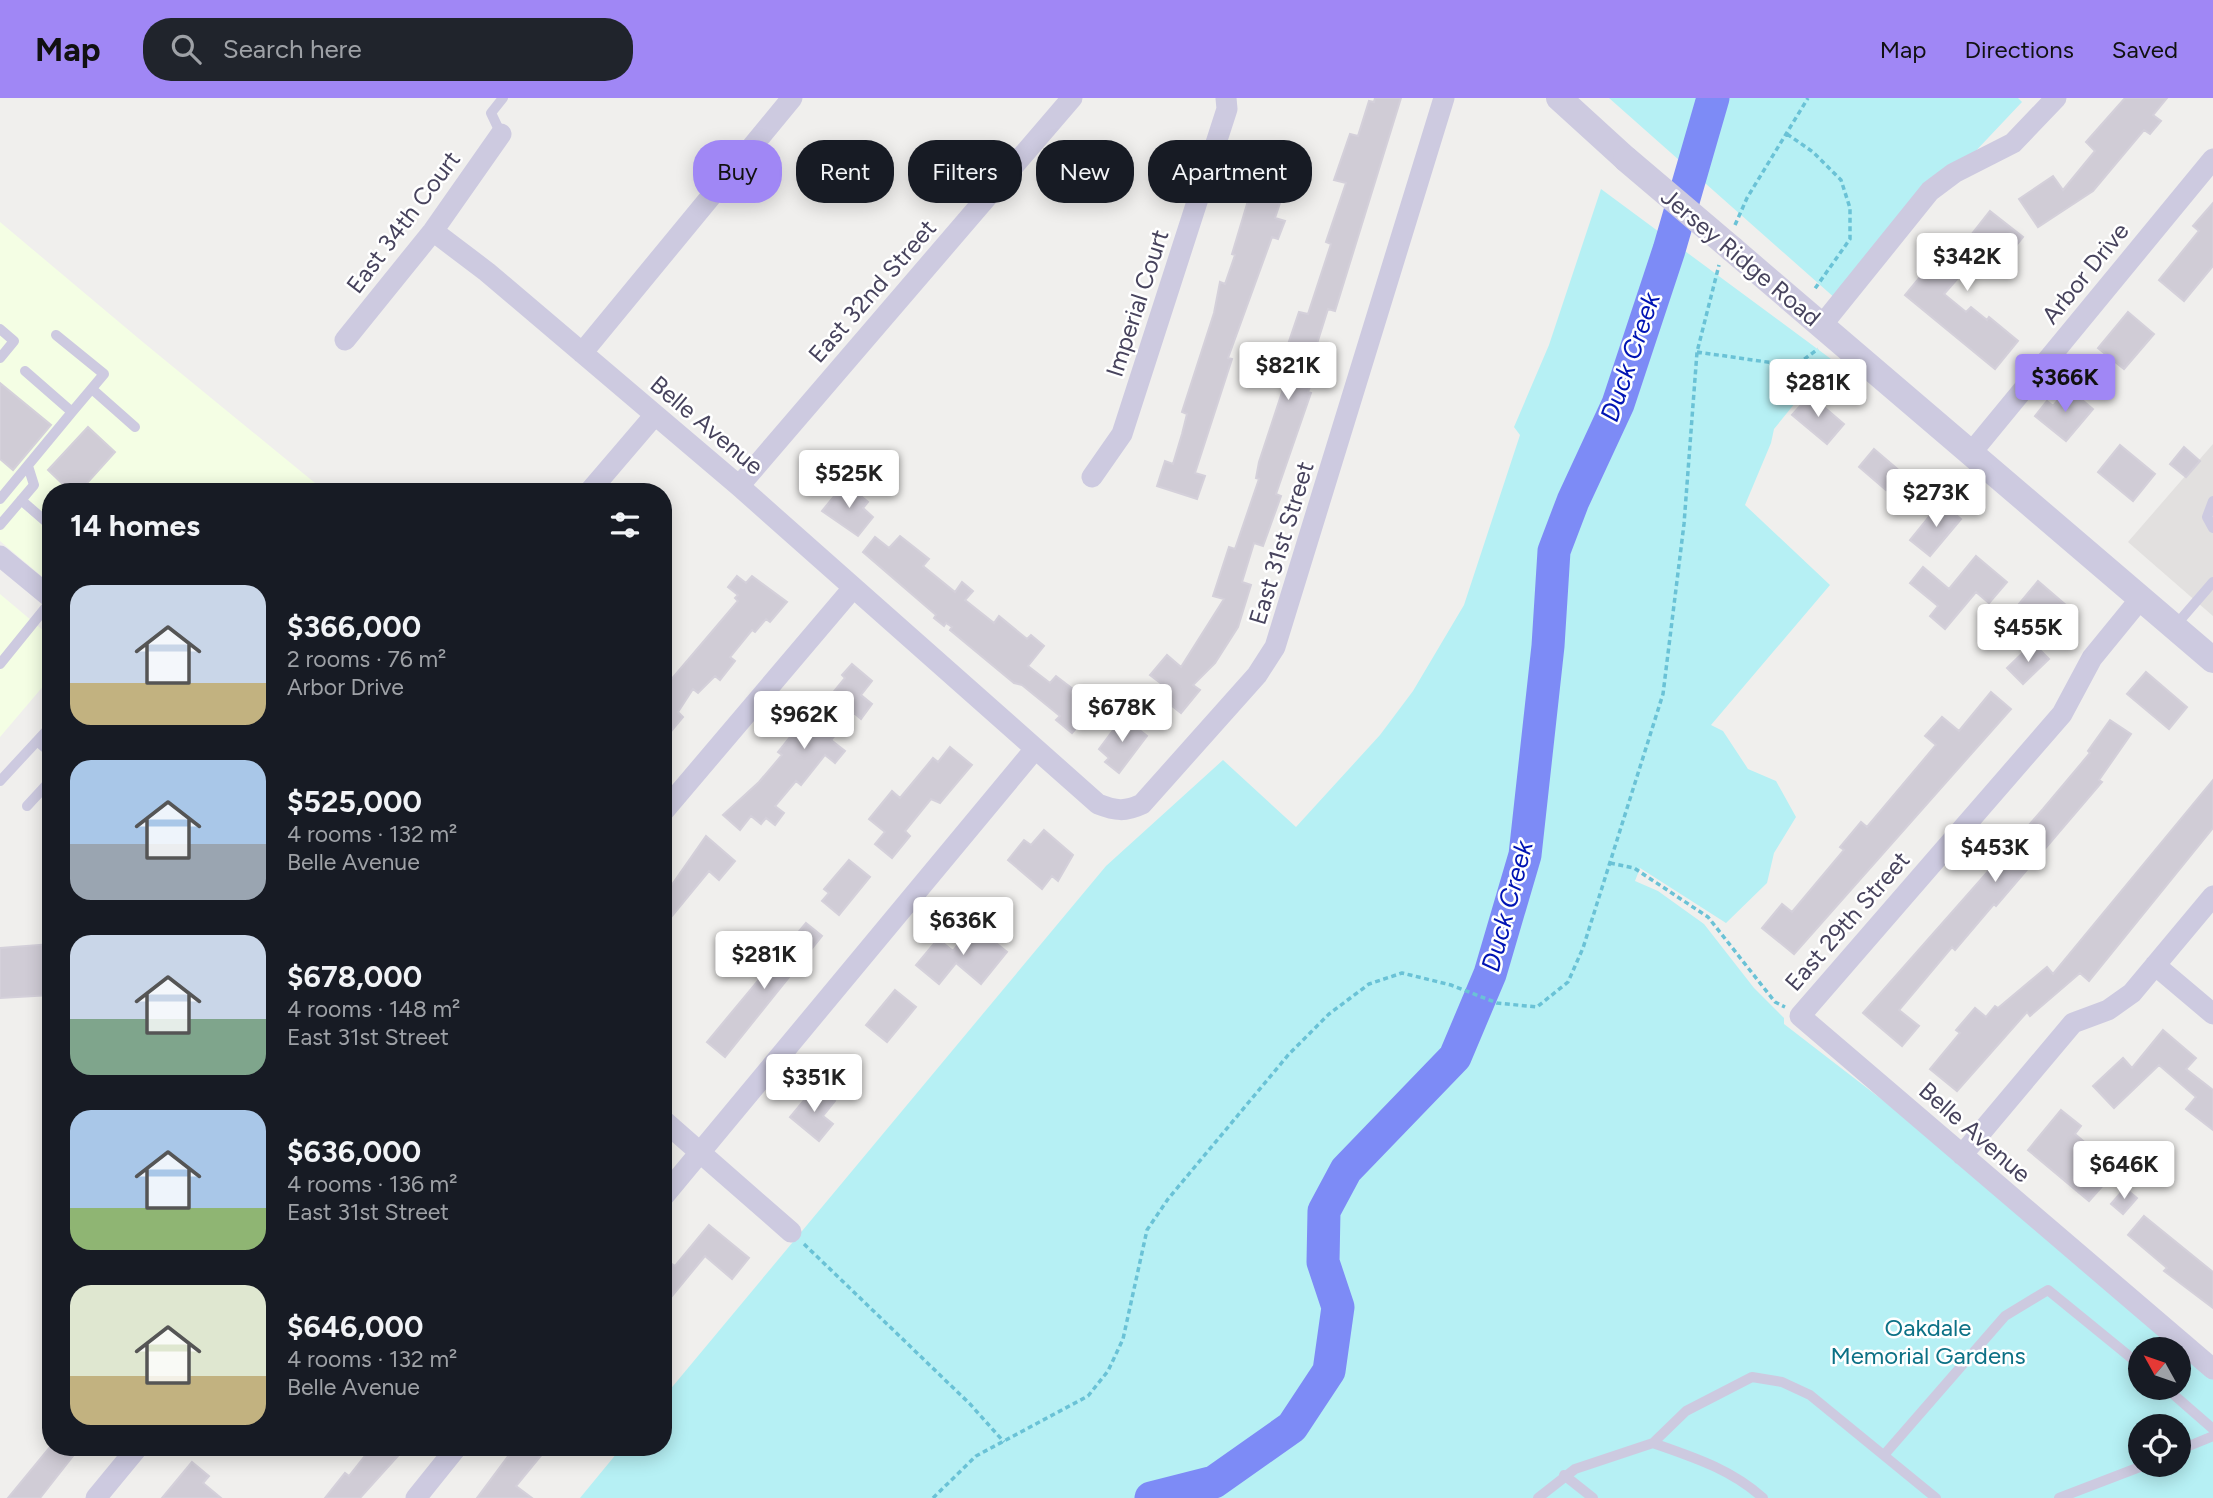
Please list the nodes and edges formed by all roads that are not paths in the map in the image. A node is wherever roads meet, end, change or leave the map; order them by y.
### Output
1 (503, 98) edge
2 (792, 98) edge
3 (1072, 98) edge
4 (1226, 98) edge
5 (1444, 98) edge
6 (1559, 98) edge
7 (2056, 98) edge
8 (500, 134) joint
9 (2213, 159) edge
10 (433, 231) junction
11 (0, 329) edge
12 (1826, 329) junction
13 (56, 334) dead end
14 (345, 340) dead end
15 (582, 353) junction
16 (0, 358) edge
17 (25, 371) dead end
18 (92, 389) junction
19 (72, 412) junction
20 (654, 416) junction
21 (135, 427) dead end
22 (1971, 453) junction
23 (27, 466) junction
24 (1092, 477) dead end
25 (597, 483) edge
26 (739, 486) junction
27 (1, 497) edge
28 (21, 500) junction
29 (2213, 501) edge
30 (42, 518) edge
31 (0, 525) edge
32 (2213, 528) edge
33 (0, 556) edge
34 (2213, 582) edge
35 (853, 588) junction
36 (42, 592) edge
37 (2141, 598) junction
38 (42, 611) edge
39 (2175, 626) junction
40 (2213, 660) edge
41 (0, 664) edge
42 (42, 736) edge
43 (37, 741) junction
44 (42, 745) edge
45 (1035, 749) junction
46 (0, 781) edge
47 (42, 789) edge
48 (672, 801) edge
49 (27, 806) dead end
50 (2213, 896) edge
51 (2155, 965) junction
52 (2213, 1014) edge
53 (1800, 1016) joint
54 (672, 1129) edge
55 (700, 1152) junction
56 (1962, 1155) junction
57 (672, 1186) edge
58 (791, 1231) road end
59 (2128, 1355) edge
60 (2213, 1369) edge
61 (2180, 1400) edge
62 (2213, 1429) edge
63 (2213, 1436) edge
64 (1653, 1443) junction
65 (2191, 1445) edge
66 (1884, 1455) junction
67 (131, 1456) edge
68 (450, 1456) edge
69 (2128, 1472) edge
70 (1564, 1475) junction
71 (96, 1498) edge
72 (415, 1498) edge
73 (1538, 1498) edge
74 (1593, 1498) edge
75 (1763, 1498) edge
76 (1936, 1498) edge
77 (2059, 1498) edge

1 - 8 lane
2 - 15 street
3 - 26 street, East 32nd Street
4 - 24 street, Imperial Court
5 - 45 street, East 31st Street
6 - 12 street, Jersey Ridge Road, bridge
7 - 12 street
8 - 10 street, East 34th Court
9 - 22 street, Arbor Drive
10 - 14 street, East 34th Court
10 - 15 street, Belle Avenue
11 - 16 lane
12 - 22 street, Jersey Ridge Road
13 - 18 lane
15 - 20 street, Belle Avenue
17 - 19 lane
18 - 19 lane
18 - 21 lane
19 - 23 lane
20 - 25 street
20 - 26 street, Belle Avenue
22 - 37 street, Jersey Ridge Road
23 - 27 lane
23 - 28 lane
26 - 35 street, Belle Avenue
28 - 30 lane
28 - 31 lane
29 - 32 lane
33 - 36 street
34 - 39 lane
35 - 45 street, Belle Avenue
35 - 48 street
37 - 39 street, Jersey Ridge Road
37 - 53 street, East 29th Street
38 - 41 lane
39 - 40 street, Jersey Ridge Road
42 - 43 lane
43 - 44 lane
43 - 46 lane
45 - 55 street
47 - 49 lane
50 - 51 street
51 - 52 street
51 - 56 street
53 - 56 street, Belle Avenue
54 - 55 street
55 - 57 street
55 - 58 street
56 - 60 street, Belle Avenue
59 - 66 lane
61 - 62 lane
63 - 65 lane
64 - 66 lane
64 - 70 lane
64 - 75 lane
66 - 76 lane
67 - 71 street
68 - 72 street
69 - 77 lane
70 - 73 lane
70 - 74 lane

